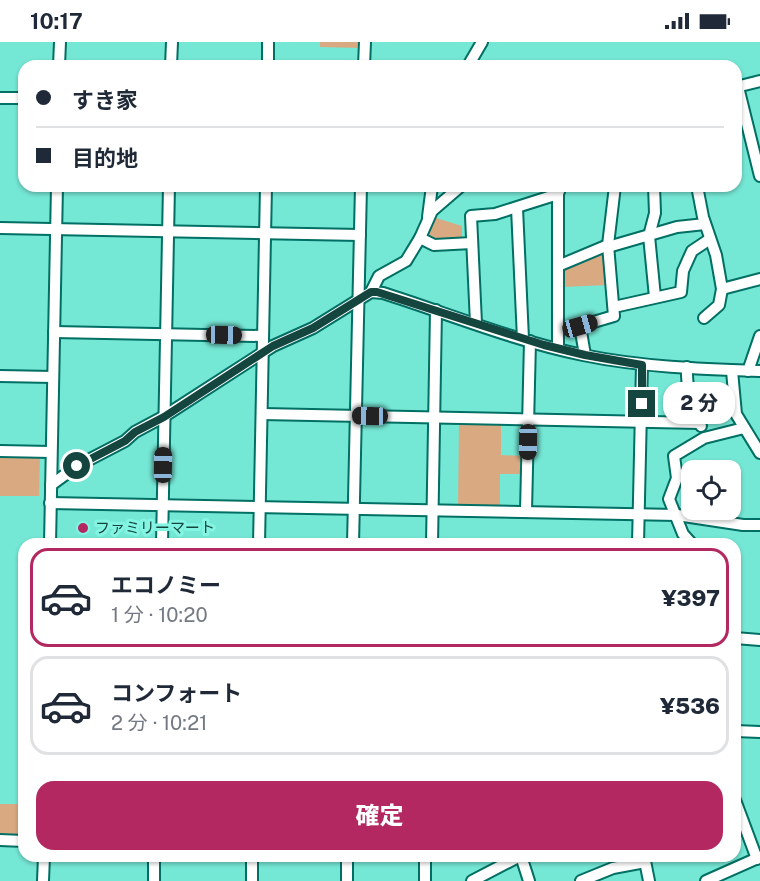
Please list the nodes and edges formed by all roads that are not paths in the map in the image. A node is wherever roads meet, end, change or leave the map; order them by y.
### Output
1 (60, 42) edge
2 (172, 42) edge
3 (268, 42) edge
4 (365, 42) edge
5 (482, 42) edge
6 (59, 60) edge
7 (171, 60) edge
8 (268, 60) edge
9 (364, 60) edge
10 (472, 60) edge
11 (760, 81) edge
12 (742, 86) edge
13 (0, 98) edge
14 (18, 98) edge
15 (742, 106) edge
16 (760, 176) edge
17 (57, 192) edge
18 (169, 192) edge
19 (266, 192) edge
20 (362, 192) edge
21 (431, 192) edge
22 (454, 192) edge
23 (555, 192) edge
24 (560, 192) edge
25 (614, 192) edge
26 (654, 192) edge
27 (698, 192) edge
28 (517, 208) junction
29 (428, 220) junction
30 (705, 224) junction
31 (0, 228) edge
32 (56, 230) junction
33 (168, 231) junction
34 (265, 232) junction
35 (360, 235) junction
36 (649, 236) junction
37 (420, 238) junction
38 (711, 239) junction
39 (472, 243) junction
40 (608, 246) junction
41 (558, 266) junction
42 (760, 279) edge
43 (722, 289) junction
44 (371, 292) junction
45 (655, 297) junction
46 (359, 302) junction
47 (614, 307) junction
48 (436, 310) junction
49 (704, 318) dead end
50 (476, 323) junction
51 (54, 332) junction
52 (165, 334) junction
53 (262, 336) junction
54 (760, 336) edge
55 (526, 340) junction
56 (558, 349) junction
57 (262, 353) junction
58 (585, 355) junction
59 (642, 365) junction
60 (687, 367) junction
61 (732, 371) junction
62 (748, 371) junction
63 (760, 371) edge
64 (0, 376) edge
65 (53, 377) junction
66 (262, 414) junction
67 (356, 416) junction
68 (164, 417) junction
69 (434, 417) junction
70 (529, 420) junction
71 (641, 421) junction
72 (700, 423) junction
73 (744, 428) junction
74 (704, 438) junction
75 (0, 450) edge
76 (51, 452) junction
77 (760, 453) edge
78 (51, 485) junction
79 (50, 503) junction
80 (162, 505) junction
81 (259, 506) junction
82 (354, 509) junction
83 (432, 510) junction
84 (526, 511) junction
85 (639, 514) junction
86 (677, 515) junction
87 (760, 525) edge
88 (50, 538) edge
89 (162, 538) edge
90 (258, 538) edge
91 (353, 538) edge
92 (432, 538) edge
93 (638, 538) edge
94 (687, 538) edge
95 (741, 638) edge
96 (760, 640) edge
97 (741, 731) edge
98 (760, 732) edge
99 (741, 815) edge
100 (0, 840) edge
101 (18, 841) edge
102 (758, 858) edge
103 (44, 862) edge
104 (154, 862) edge
105 (252, 862) edge
106 (347, 862) edge
107 (425, 862) edge
108 (509, 862) edge
109 (523, 862) edge
110 (634, 862) edge
111 (645, 862) edge
112 (43, 881) edge
113 (154, 881) edge
114 (252, 881) edge
115 (347, 881) edge
116 (425, 881) edge
117 (472, 881) edge
118 (529, 881) edge
119 (580, 881) edge
120 (649, 881) edge
121 (706, 881) edge

1 - 6 street
2 - 7 street
3 - 8 street
4 - 9 street
5 - 10 street
11 - 12 street
13 - 14 street
15 - 16 street
17 - 32 street
18 - 33 street
19 - 34 street
20 - 35 street
21 - 29 street
22 - 29 street
23 - 28 street
24 - 41 street
25 - 40 street
26 - 36 street
27 - 30 street
28 - 39 street
28 - 55 street
29 - 37 street
30 - 36 street
30 - 38 street
31 - 32 street
32 - 33 street
32 - 51 street
33 - 34 street
33 - 52 street
34 - 35 street
34 - 53 street
35 - 46 street
36 - 40 street
36 - 45 street
37 - 39 street
37 - 44 street
38 - 43 street
38 - 45 street
39 - 50 street
40 - 41 street
40 - 47 street
41 - 56 street
42 - 43 street
43 - 49 street
44 - 46 street
44 - 48 street
45 - 47 street
46 - 57 street
46 - 67 street
47 - 58 street
48 - 50 street
48 - 69 street
50 - 55 street
51 - 52 street
51 - 65 street
52 - 53 street
52 - 68 street
53 - 57 street
54 - 62 street
55 - 56 street
55 - 70 street
56 - 58 street
57 - 66 street
57 - 68 street
58 - 59 street
59 - 60 street
59 - 71 street
60 - 61 street
60 - 72 street
61 - 62 street
61 - 73 street
62 - 63 street
64 - 65 street
65 - 76 street
66 - 67 street
66 - 81 street
67 - 69 street
67 - 82 street
68 - 78 street
68 - 80 street
69 - 70 street
69 - 83 street
70 - 71 street
70 - 84 street
71 - 72 street
71 - 85 street
72 - 74 street
73 - 74 street
73 - 77 street
74 - 86 street
75 - 76 street
76 - 78 street
78 - 79 street
79 - 80 street
79 - 88 street
80 - 81 street
80 - 89 street
81 - 82 street
81 - 90 street
82 - 83 street
82 - 91 street
83 - 84 street
83 - 92 street
84 - 85 street
85 - 86 street
85 - 93 street
86 - 87 street
86 - 94 street
95 - 96 street
97 - 98 street
99 - 102 street
100 - 101 street
102 - 121 street
103 - 112 street
104 - 113 street
105 - 114 street
106 - 115 street
107 - 116 street
108 - 117 street
109 - 118 street
110 - 119 street
111 - 120 street

